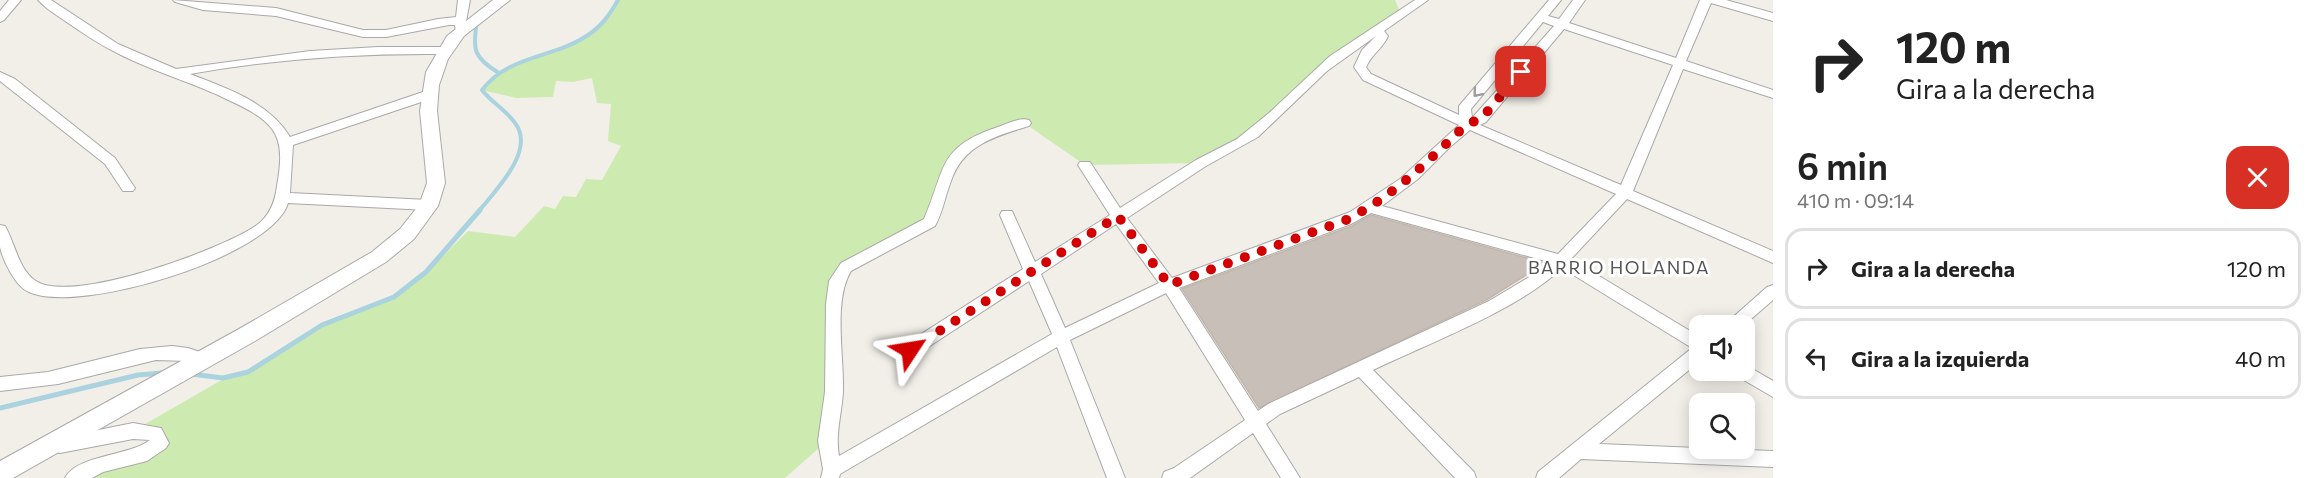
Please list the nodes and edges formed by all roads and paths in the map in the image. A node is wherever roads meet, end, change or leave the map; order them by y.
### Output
1 (15, 0) edge
2 (44, 0) edge
3 (179, 0) edge
4 (464, 0) edge
5 (503, 0) edge
6 (1422, 0) edge
7 (1555, 0) edge
8 (1579, 0) edge
9 (1706, 0) edge
10 (1713, 0) edge
11 (1773, 17) edge
12 (0, 18) edge
13 (1540, 18) junction
14 (1561, 25) junction
15 (461, 26) junction
16 (1377, 30) junction
17 (444, 50) junction
18 (1678, 63) junction
19 (176, 73) junction
20 (0, 76) edge
21 (1773, 94) edge
22 (428, 95) junction
23 (1024, 123) dead end
24 (1467, 124) junction
25 (285, 143) junction
26 (1085, 165) dead end
27 (128, 188) dead end
28 (1625, 193) junction
29 (282, 198) junction
30 (428, 205) junction
31 (1371, 208) junction
32 (1007, 215) dead end
33 (1118, 216) junction
34 (0, 230) edge
35 (1773, 257) edge
36 (1561, 260) junction
37 (8, 261) edge
38 (1032, 271) junction
39 (1169, 285) junction
40 (1773, 291) edge
41 (1744, 315) edge
42 (1061, 337) junction
43 (1689, 338) edge
44 (910, 350) dead end
45 (202, 360) junction
46 (1689, 360) edge
47 (1361, 368) junction
48 (1755, 379) edge
49 (0, 384) edge
50 (1773, 390) edge
51 (1256, 422) junction
52 (45, 448) junction
53 (1578, 451) junction
54 (1773, 459) edge
55 (0, 473) edge
56 (831, 474) edge
57 (74, 478) edge
58 (1116, 478) edge
59 (1172, 478) edge
60 (1291, 478) edge
61 (1467, 478) edge
62 (1545, 478) edge

1 - 12 street
2 - 19 street
3 - 15 street
4 - 15 street
5 - 15 street
6 - 16 street
7 - 13 street
8 - 14 street
9 - 18 street
10 - 11 street
13 - 14 street
13 -> 24 street
14 - 18 street
14 - 24 street
15 - 17 street
16 - 24 street
16 - 33 street
17 - 19 street
17 - 22 street
18 - 21 street
18 - 28 street
19 - 25 street
20 - 27 street
22 - 25 street
22 - 30 street
23 - 56 street
24 - 28 street
24 - 31 street
25 - 29 street
26 - 33 street
28 - 35 street
28 - 36 street
29 - 30 street
29 - 37 street
30 - 45 street
31 - 36 street
31 - 39 street
32 - 38 street
33 - 38 street
33 - 39 street
34 - 37 street
36 - 43 street
36 - 47 street
38 - 42 street
38 - 44 street
39 - 42 street
39 - 51 street
40 - 41 street
42 - 56 street
42 - 58 street
45 - 49 street
45 - 52 street
46 - 53 street
47 - 51 street
47 - 61 street
48 - 50 street
51 - 59 street
51 - 60 street
52 - 55 street
52 - 57 street
53 - 54 street
53 - 62 street

